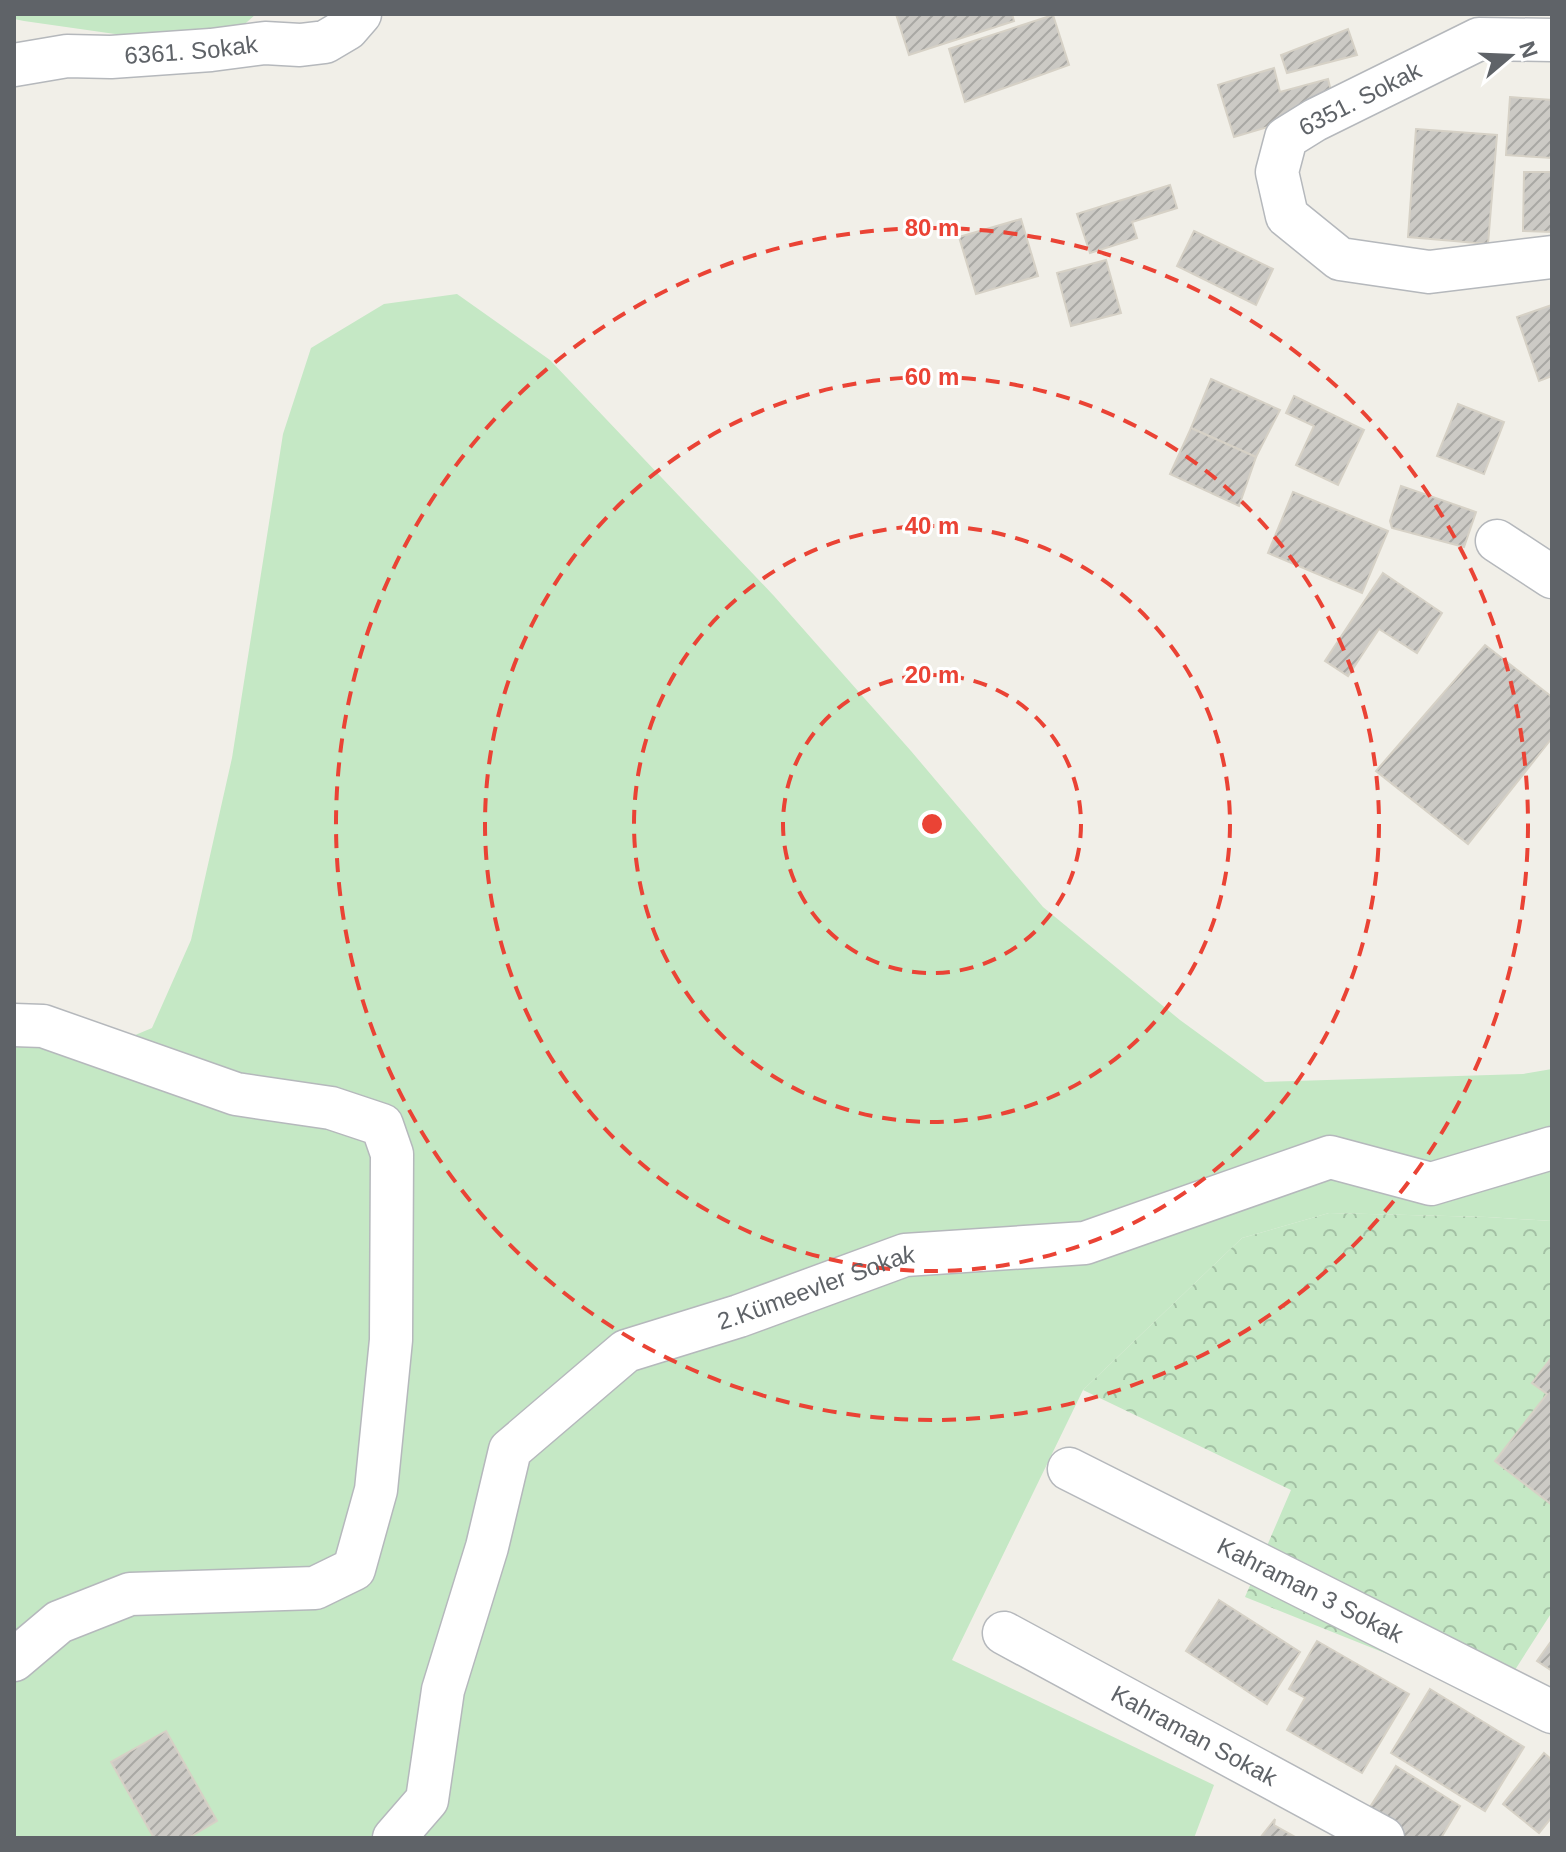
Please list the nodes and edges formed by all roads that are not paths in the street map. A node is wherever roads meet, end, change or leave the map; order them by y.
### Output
1 (360, 14) edge
2 (1552, 40) edge
3 (14, 65) edge
4 (1552, 257) edge
5 (1497, 541) dead end
6 (1552, 577) edge
7 (14, 1025) edge
8 (1552, 1148) edge
9 (1069, 1469) dead end
10 (1004, 1633) dead end
11 (14, 1660) edge
12 (1552, 1712) edge
13 (394, 1838) edge
14 (1383, 1838) edge

1 - 3 street, 6361. Sokak
2 - 4 street, 6351. Sokak
5 - 6 street
7 - 11 street
8 - 13 street, 2.Kümeevler Sokak
9 - 12 street, Kahraman 3 Sokak
10 - 14 street, Kahraman Sokak

